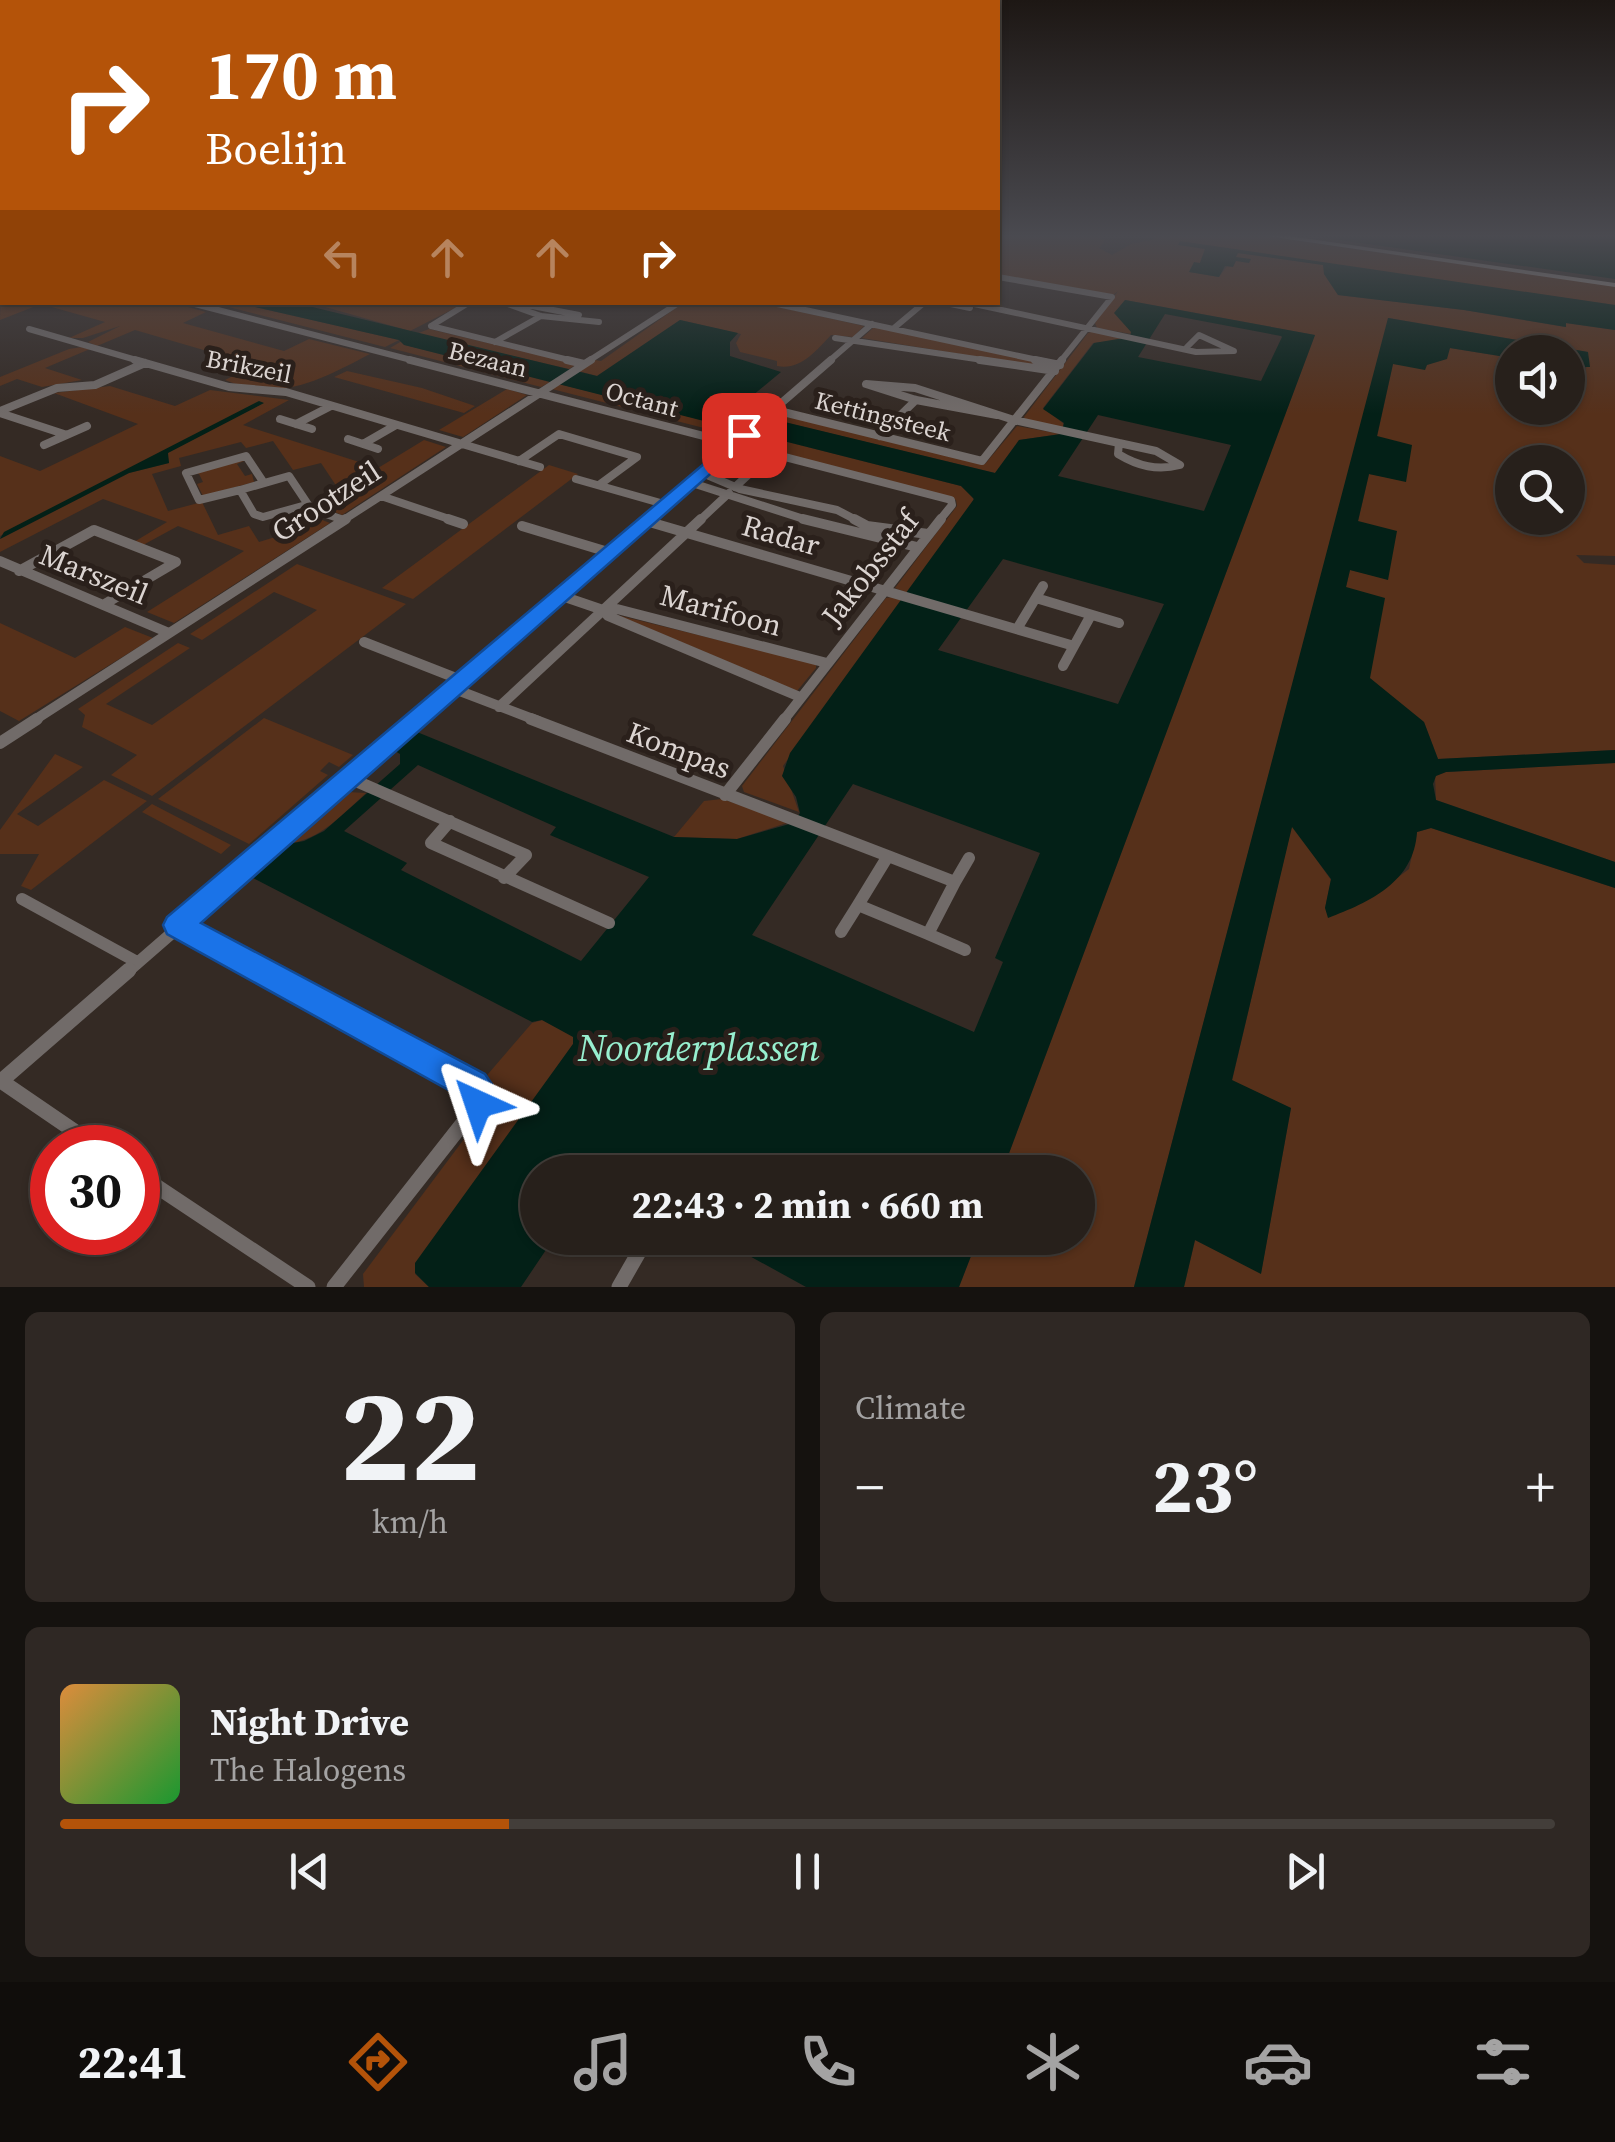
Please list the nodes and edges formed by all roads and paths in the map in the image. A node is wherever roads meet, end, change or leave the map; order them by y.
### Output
1 (1096, 294) edge
2 (199, 305) edge
3 (465, 305) edge
4 (511, 305) edge
5 (534, 305) edge
6 (676, 305) edge
7 (782, 305) edge
8 (921, 305) edge
9 (957, 305) edge
10 (977, 305) edge
11 (542, 316) junction
12 (872, 324) junction
13 (29, 328) dead end
14 (894, 328) junction
15 (1087, 330) junction
16 (834, 338) dead end
17 (852, 341) junction
18 (494, 343) junction
19 (1188, 347) junction
20 (146, 362) junction
21 (582, 366) junction
22 (1057, 368) junction
23 (540, 393) junction
24 (916, 400) junction
25 (332, 406) junction
26 (0, 412) edge
27 (772, 412) junction
28 (998, 415) junction
29 (280, 419) dead end
30 (1016, 420) junction
31 (296, 424) junction
32 (396, 425) junction
33 (87, 426) dead end
34 (312, 429) dead end
35 (67, 435) junction
36 (878, 436) junction
37 (348, 439) dead end
38 (740, 439) junction
39 (363, 444) junction
40 (461, 444) junction
41 (1120, 444) junction
42 (44, 446) dead end
43 (378, 449) dead end
44 (772, 453) junction
45 (519, 461) junction
46 (540, 467) dead end
47 (700, 472) junction
48 (576, 479) dead end
49 (689, 482) junction
50 (264, 483) junction
51 (599, 485) junction
52 (240, 490) junction
53 (732, 490) junction
54 (381, 496) junction
55 (306, 504) junction
56 (664, 504) junction
57 (344, 520) junction
58 (646, 521) junction
59 (462, 524) dead end
60 (522, 526) dead end
61 (685, 532) junction
62 (928, 534) junction
63 (917, 547) junction
64 (608, 552) junction
65 (0, 562) edge
66 (19, 571) junction
67 (1043, 586) dead end
68 (884, 591) junction
69 (559, 595) junction
70 (1036, 598) junction
71 (104, 605) junction
72 (602, 610) junction
73 (1091, 615) junction
74 (1119, 623) dead end
75 (1017, 630) junction
76 (169, 633) junction
77 (364, 642) dead end
78 (1074, 646) junction
79 (827, 664) junction
80 (1063, 666) dead end
81 (457, 684) junction
82 (800, 697) junction
83 (499, 707) junction
84 (0, 743) edge
85 (349, 778) junction
86 (725, 795) junction
87 (450, 821) junction
88 (888, 856) junction
89 (969, 858) dead end
90 (504, 878) junction
91 (956, 882) junction
92 (22, 899) dead end
93 (858, 905) junction
94 (609, 923) dead end
95 (178, 925) junction
96 (841, 932) dead end
97 (928, 934) junction
98 (965, 950) dead end
99 (137, 962) junction
100 (0, 1082) edge
101 (64, 1125) edge
102 (160, 1189) edge
103 (637, 1255) edge
104 (308, 1287) edge
105 (334, 1287) edge
106 (619, 1287) edge

1 - 15 street
2 - 23 street, Bezaan
3 - 18 street
4 - 11 street
5 - 11 street
6 - 21 street, Grootzeil
7 - 12 street
8 - 14 street
9 - 15 street
10 - 15 street
11 - 18 street
12 - 14 street
12 - 17 street
13 - 20 street, Brikzeil
14 - 22 street
15 - 19 street
15 - 22 street
16 - 17 street
17 - 22 street
17 - 27 street
18 - 21 street
19 - 19 street
20 - 25 street, Brikzeil
20 - 26 street
21 - 23 street, Grootzeil
22 - 30 street
23 - 38 street, Octant
23 - 40 street, Grootzeil
24 - 28 street
24 - 28 street
24 - 36 street
25 - 31 street
25 - 32 street, Brikzeil
26 - 35 street
27 - 36 street, Kettingsteek
27 - 38 street
28 - 30 street
29 - 31 street
30 - 36 street, Kettingsteek
30 - 41 street
31 - 34 street
32 - 39 street
32 - 40 street, Brikzeil
33 - 35 street
35 - 42 street
37 - 39 street
38 - 44 street, Jakobsstaf
38 - 47 street
39 - 43 street
40 - 45 street, Brikzeil
40 - 54 street, Grootzeil
41 - 41 street
44 - 53 street
44 - 62 street, Jakobsstaf
45 - 46 street, Brikzeil
45 - 51 street
47 - 49 street
47 - 53 street
48 - 51 street
49 - 53 street
49 - 56 street
50 - 52 street
50 - 52 street
50 - 55 street
51 - 56 street
52 - 55 street
53 - 61 street
53 - 62 street
53 - 63 street
54 - 57 street, Grootzeil
54 - 59 street
55 - 57 street
56 - 58 street
57 - 76 street, Grootzeil
58 - 61 street, Radar
58 - 64 street
60 - 64 street
61 - 68 street, Radar
61 - 72 street
62 - 63 street, Jakobsstaf
63 - 68 street, Jakobsstaf
64 - 69 street
65 - 66 street, Marszeil
66 - 71 street, Marszeil
66 - 71 street
67 - 70 street
68 - 75 street, Radar
68 - 79 street, Jakobsstaf
69 - 72 street, Marifoon
69 - 81 street
70 - 73 street
70 - 75 street
71 - 76 street, Marszeil
72 - 79 street, Marifoon
72 - 82 street, Marifoon
72 - 83 street
73 - 74 street
73 - 78 street
75 - 78 street, Radar
76 - 84 street, Grootzeil
77 - 81 street, Kompas
78 - 80 street
79 - 82 street, Jakobsstaf
81 - 83 street, Kompas
81 - 85 street
82 - 86 street, Jakobsstaf
83 - 86 street, Kompas
85 - 87 street
85 - 95 street
86 - 88 street, Kompas
87 - 90 street
87 - 90 street
88 - 91 street, Kompas
88 - 93 street
89 - 91 street
90 - 94 street
91 - 97 street
92 - 99 street
93 - 96 street
93 - 97 street
95 - 99 street
95 - 105 street
97 - 98 street
99 - 100 street
100 - 101 street
102 - 104 street
103 - 106 street

